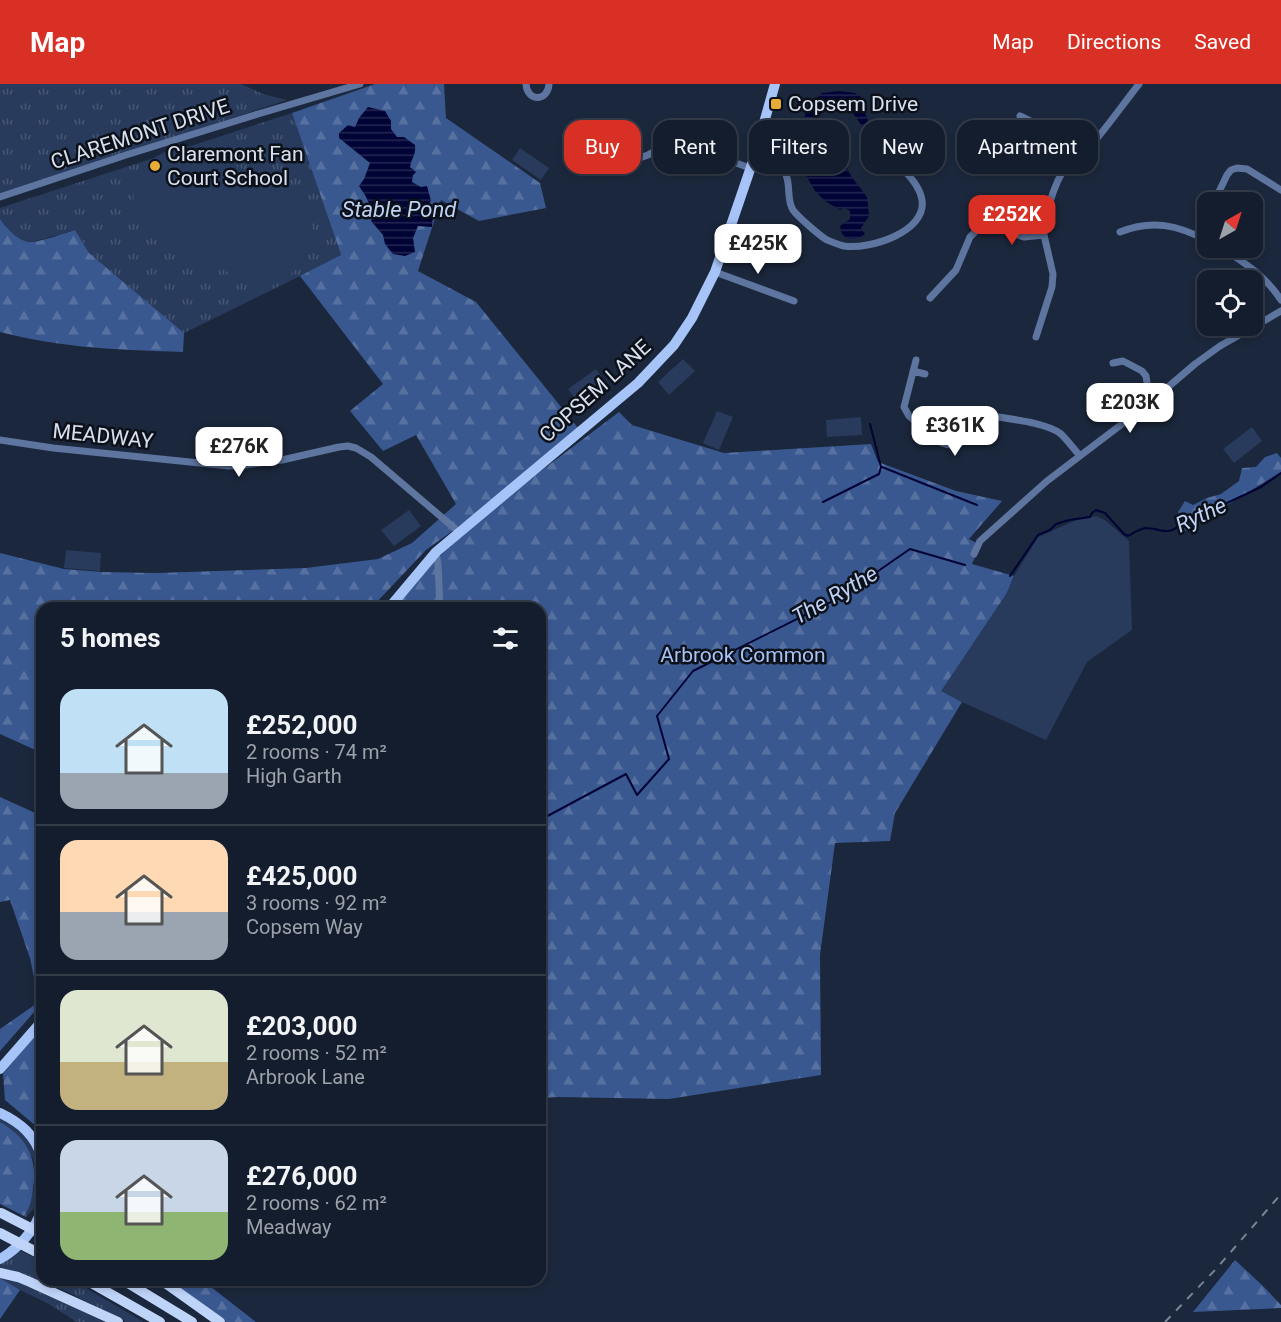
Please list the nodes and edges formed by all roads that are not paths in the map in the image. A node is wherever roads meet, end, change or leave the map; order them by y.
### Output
1 (360, 84) edge
2 (526, 84) edge
3 (549, 84) edge
4 (776, 84) edge
5 (1139, 84) edge
6 (1020, 116) dead end
7 (765, 120) edge
8 (1028, 120) edge
9 (1098, 136) edge
10 (641, 157) edge
11 (749, 162) edge
12 (749, 172) edge
13 (786, 174) edge
14 (907, 174) edge
15 (1061, 174) edge
16 (1281, 190) edge
17 (1219, 192) edge
18 (0, 197) edge
19 (1120, 232) dead end
20 (1044, 235) junction
21 (1197, 235) edge
22 (1235, 258) edge
23 (715, 273) junction
24 (930, 298) dead end
25 (1281, 300) edge
26 (794, 301) dead end
27 (1281, 311) edge
28 (1036, 337) dead end
29 (1121, 352) dead end
30 (916, 360) dead end
31 (1123, 361) junction
32 (1113, 363) dead end
33 (913, 371) junction
34 (925, 374) dead end
35 (1153, 400) junction
36 (0, 440) edge
37 (1080, 456) junction
38 (459, 532) junction
39 (436, 552) junction
40 (974, 554) dead end
41 (394, 602) edge
42 (440, 602) edge
43 (36, 1028) edge
44 (2, 1067) edge
45 (0, 1103) edge
46 (4, 1115) edge
47 (36, 1142) edge
48 (1, 1213) edge
49 (36, 1222) edge
50 (36, 1231) edge
51 (0, 1233) edge
52 (36, 1252) edge
53 (0, 1259) edge
54 (0, 1273) edge
55 (36, 1285) edge
56 (39, 1286) edge
57 (97, 1286) edge
58 (133, 1286) edge
59 (169, 1286) edge
60 (118, 1322) edge
61 (160, 1322) edge
62 (192, 1322) edge
63 (220, 1322) edge

1 - 18 street, CLAREMONT DRIVE
2 - 3 street
4 - 7 main road, COPSEM LANE
5 - 9 street
6 - 8 street
10 - 11 street
12 - 23 main road, COPSEM LANE
13 - 14 street
15 - 20 street
16 - 17 street
19 - 21 street
20 - 24 street
20 - 28 street
22 - 25 street
23 - 26 street
23 - 38 main road, COPSEM LANE
27 - 35 street
29 - 31 street
30 - 33 street
31 - 32 street
31 - 35 street
33 - 34 street
33 - 37 street
35 - 37 street
36 - 38 street, MEADWAY
37 - 40 street
38 - 39 main road, COPSEM LANE
39 - 41 main road, COPSEM LANE
39 - 42 street
43 - 44 main road
45 - 46 main road
46 - 47 main road
48 - 50 highway, bridge
49 - 53 main road
51 - 52 highway, bridge
54 - 55 highway
56 - 60 highway
57 - 61 highway
58 - 62 highway
59 - 63 highway

